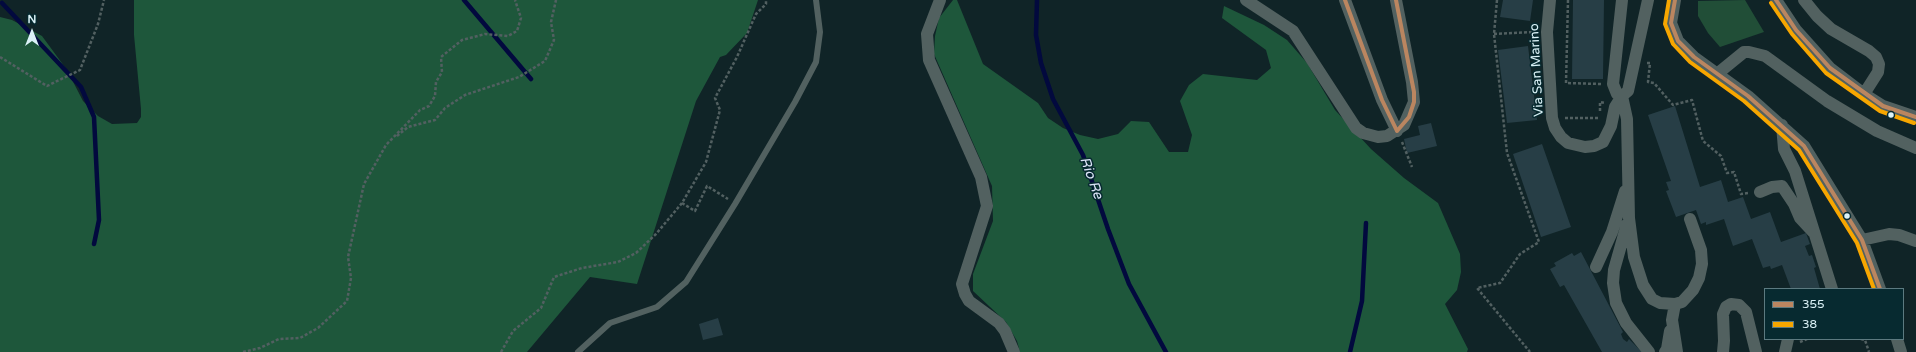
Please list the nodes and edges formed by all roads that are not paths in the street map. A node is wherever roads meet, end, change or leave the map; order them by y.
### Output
1 (816, 0) edge
2 (940, 0) edge
3 (1246, 0) edge
4 (1345, 0) edge
5 (1396, 0) edge
6 (1550, 0) edge
7 (1622, 0) edge
8 (1648, 0) edge
9 (1675, 0) edge
10 (1776, 0) edge
11 (1804, 0) edge
12 (1718, 74) junction
13 (1864, 94) junction
14 (1622, 96) junction
15 (1916, 117) edge
16 (1782, 124) junction
17 (1397, 131) junction
18 (1916, 148) edge
19 (1628, 185) junction
20 (1760, 192) road end
21 (1629, 218) junction
22 (1690, 218) dead end
23 (1815, 234) junction
24 (1862, 240) junction
25 (1916, 241) edge
26 (1596, 267) dead end
27 (1832, 288) edge
28 (1880, 288) edge
29 (1675, 304) junction
30 (1672, 320) junction
31 (1788, 340) edge
32 (1897, 340) edge
33 (578, 352) edge
34 (1014, 352) edge
35 (1649, 352) edge
36 (1665, 352) edge
37 (1677, 352) edge
38 (1723, 352) edge
39 (1756, 352) edge
40 (1785, 352) edge
41 (1901, 352) edge

1 - 33 lane
2 - 34 street
3 - 17 street
4 - 17 street
5 - 17 street
6 - 14 street, Via San Marino
7 - 14 street
8 - 14 street, Via San Marino
9 - 12 street
10 - 13 street
11 - 13 street
12 - 16 street
12 - 18 street
13 - 15 street
14 - 19 street
16 - 23 street
16 - 24 street
19 - 21 street
19 - 26 street
20 - 23 street
21 - 29 street
21 - 35 street
22 - 29 street
23 - 27 street
24 - 25 street
24 - 28 street
29 - 30 street
30 - 36 street
30 - 37 street
31 - 40 street
32 - 41 street
38 - 39 street

